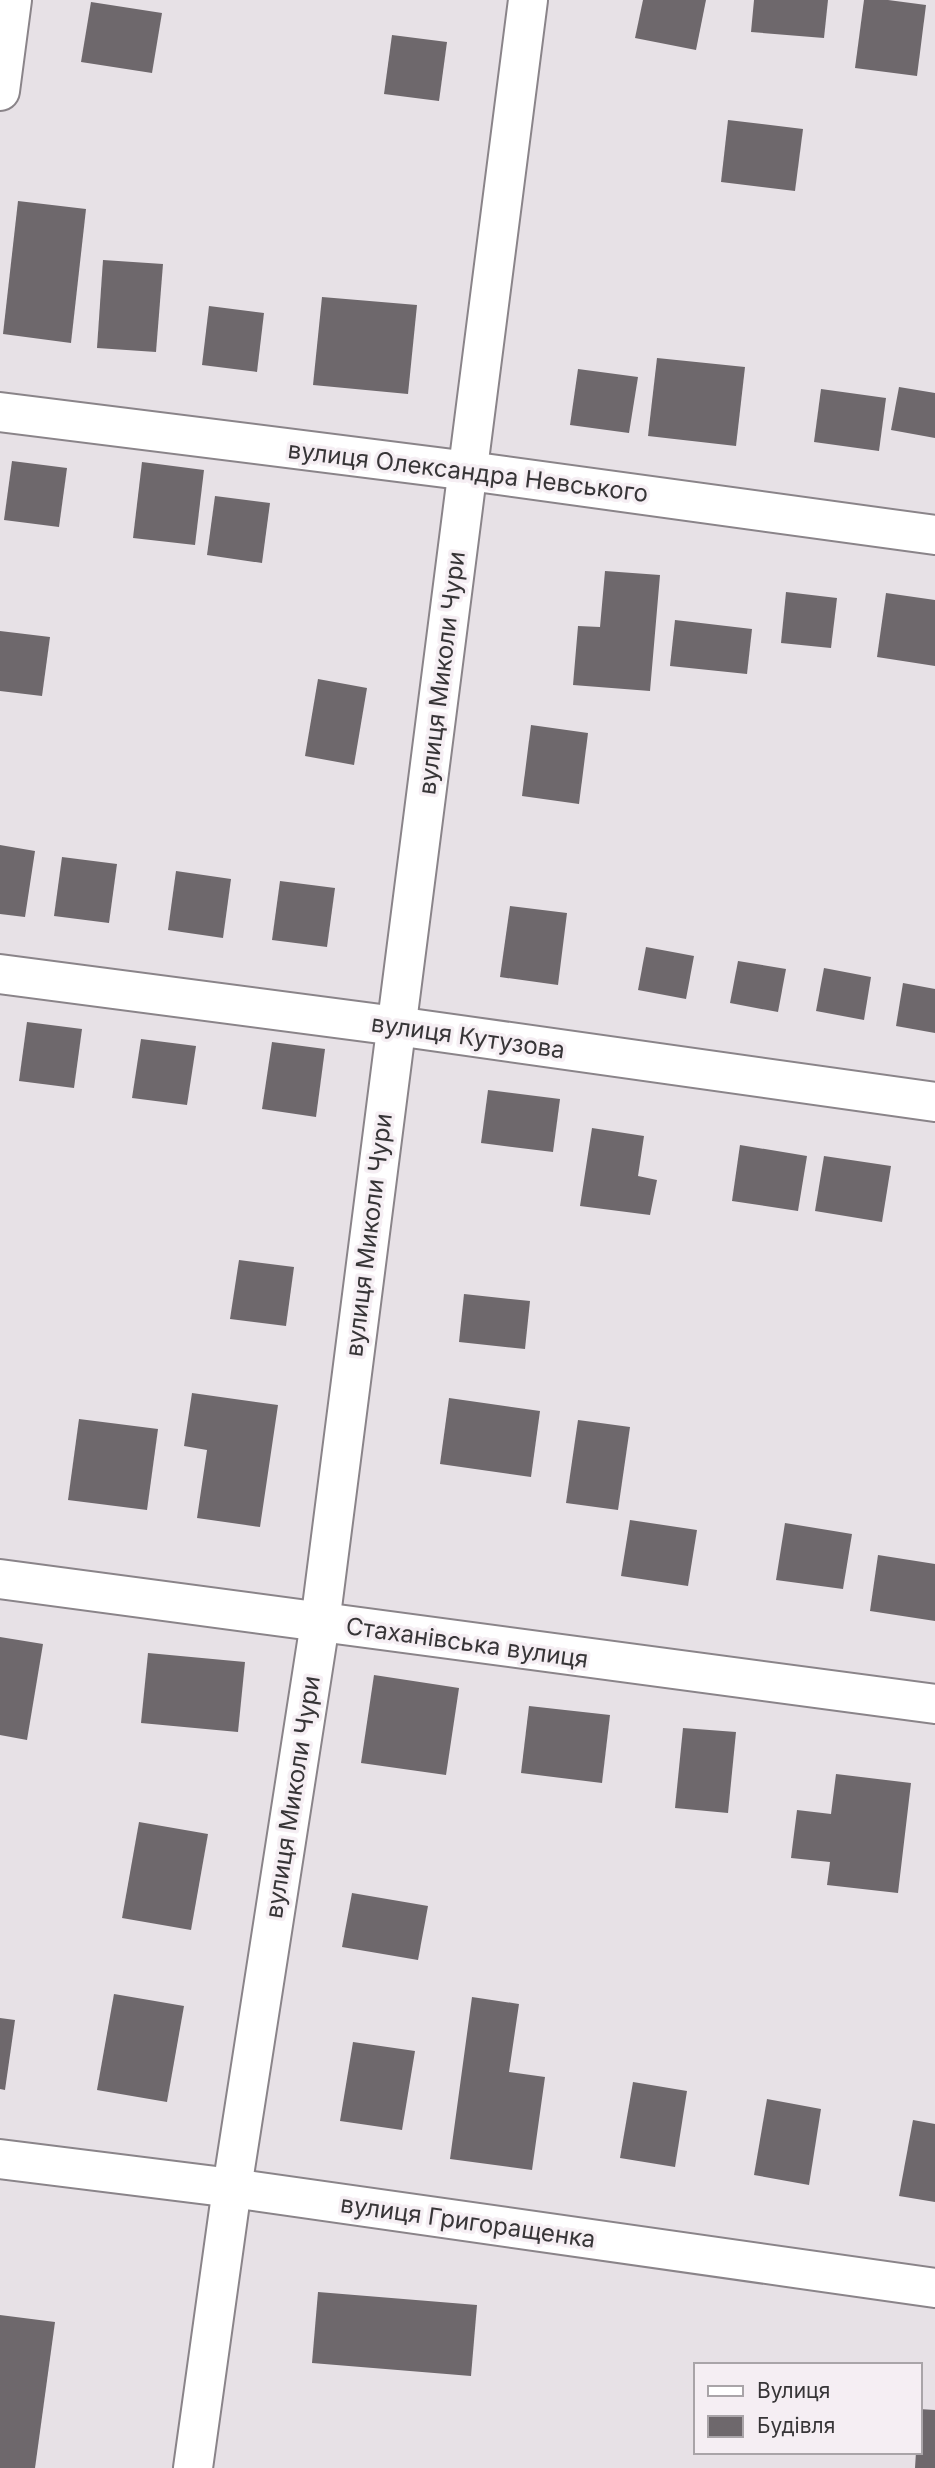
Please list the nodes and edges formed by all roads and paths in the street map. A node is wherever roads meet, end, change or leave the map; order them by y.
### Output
1 (12, 0) edge
2 (528, 0) edge
3 (0, 91) edge
4 (0, 412) edge
5 (469, 471) junction
6 (935, 535) edge
7 (0, 974) edge
8 (396, 1027) junction
9 (935, 1102) edge
10 (0, 1579) edge
11 (320, 1623) junction
12 (935, 1704) edge
13 (0, 2159) edge
14 (232, 2188) junction
15 (935, 2288) edge
16 (193, 2468) edge

1 - 3 street
2 - 5 street, вулиця Миколи Чури
4 - 5 street, вулиця Олександра Невського
5 - 6 street, вулиця Олександра Невського
5 - 8 street, вулиця Миколи Чури
7 - 8 street, вулиця Кутузова
8 - 9 street, вулиця Кутузова
8 - 11 street, вулиця Миколи Чури
10 - 11 street, Стаханівська вулиця
11 - 12 street, Стаханівська вулиця
11 - 14 street, вулиця Миколи Чури
13 - 14 street, вулиця Григоращенка
14 - 15 street, вулиця Григоращенка
14 - 16 street, вулиця Миколи Чури

